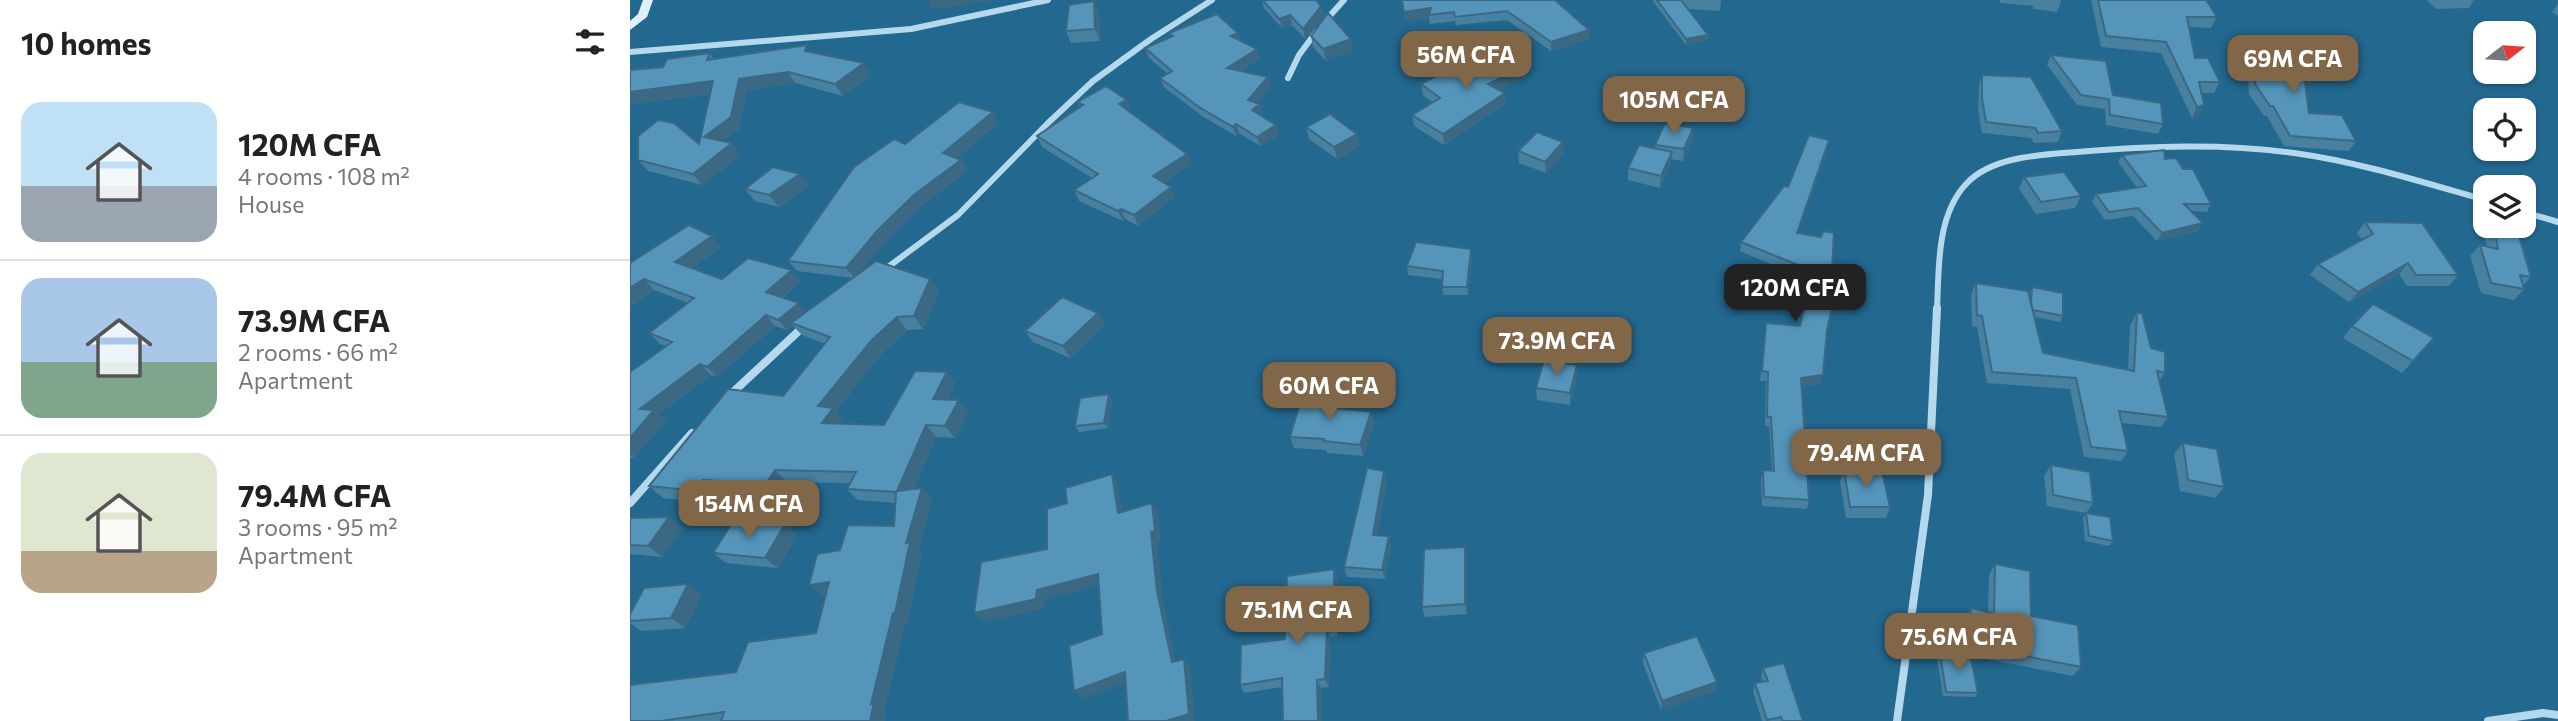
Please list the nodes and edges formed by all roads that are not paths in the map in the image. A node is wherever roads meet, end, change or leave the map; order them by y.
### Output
1 (1048, 0) edge
2 (1212, 0) edge
3 (1344, 0) edge
4 (647, 4) edge
5 (630, 9) edge
6 (630, 27) edge
7 (630, 52) edge
8 (1288, 78) dead end
9 (2473, 197) edge
10 (2536, 216) edge
11 (2558, 222) edge
12 (873, 277) edge
13 (813, 318) edge
14 (723, 401) edge
15 (698, 428) edge
16 (630, 503) edge
17 (2558, 715) edge
18 (1897, 721) edge
19 (2488, 721) edge

1 - 7 street
2 - 12 street
3 - 8 street
4 - 5 main road
4 - 6 main road
9 - 18 street
10 - 11 street
13 - 14 street
15 - 16 street
17 - 19 street

